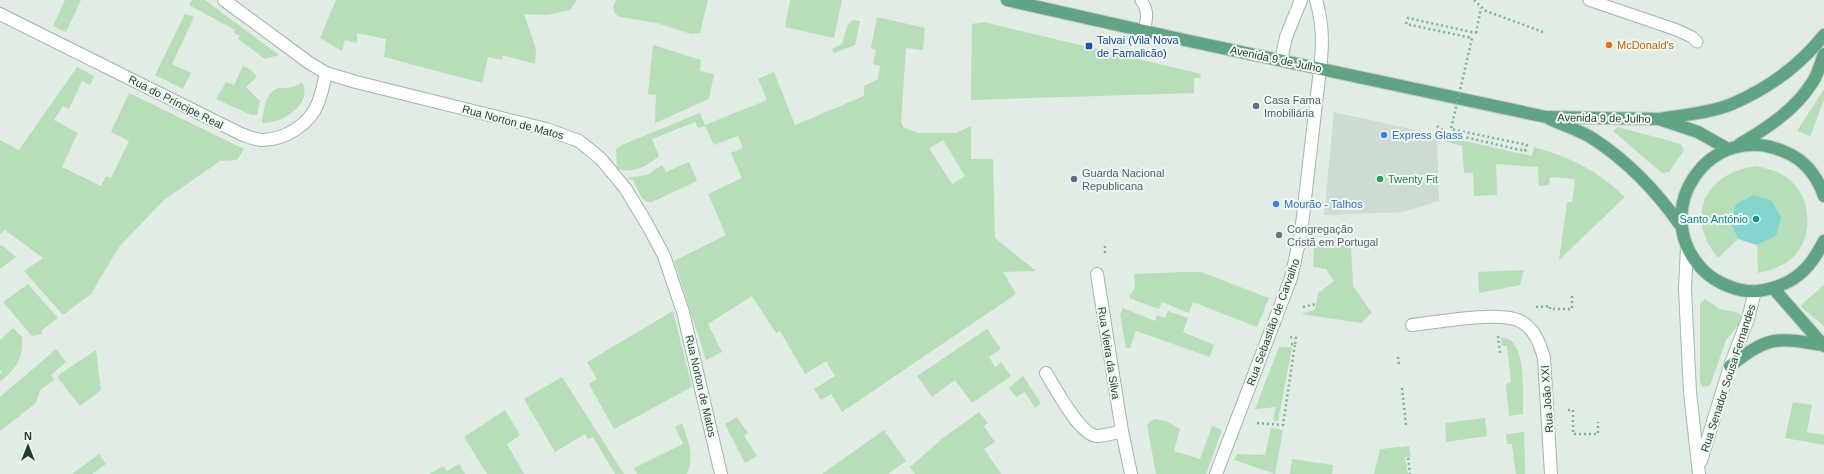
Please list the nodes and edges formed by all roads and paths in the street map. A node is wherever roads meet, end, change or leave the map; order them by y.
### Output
1 (224, 0) edge
2 (1007, 0) edge
3 (1141, 0) edge
4 (1301, 0) edge
5 (1316, 0) edge
6 (1474, 0) edge
7 (1589, 0) edge
8 (1608, 4) edge
9 (1481, 8) junction
10 (0, 14) edge
11 (1144, 31) junction
12 (1543, 32) dead end
13 (1824, 35) edge
14 (1697, 42) dead end
15 (1824, 54) edge
16 (1281, 60) junction
17 (1320, 69) junction
18 (326, 72) junction
19 (1546, 117) junction
20 (1659, 120) junction
21 (1437, 126) dead end
22 (1733, 148) junction
23 (1824, 196) edge
24 (1681, 226) junction
25 (1824, 241) edge
26 (1687, 247) junction
27 (1098, 274) dead end
28 (1773, 288) junction
29 (1755, 291) junction
30 (1572, 296) dead end
31 (1316, 304) dead end
32 (1542, 306) dead end
33 (1301, 309) dead end
34 (1412, 325) dead end
35 (1497, 332) dead end
36 (1293, 344) dead end
37 (1823, 345) edge
38 (1500, 353) dead end
39 (1398, 357) dead end
40 (1399, 365) dead end
41 (1730, 366) junction
42 (1046, 373) dead end
43 (1402, 388) dead end
44 (1566, 410) dead end
45 (1598, 422) dead end
46 (1272, 424) dead end
47 (1406, 425) dead end
48 (1122, 431) junction
49 (1408, 458) dead end
50 (1699, 470) edge
51 (721, 474) edge
52 (1131, 474) edge
53 (1216, 474) edge
54 (1410, 474) edge
55 (1551, 474) edge

1 - 18 street, Rua Norton de Matos
2 - 11 main road, Avenida 9 de Julho
3 - 11 lane
4 - 16 street
5 - 17 street, Rua Sebastião de Carvalho
6 - 9 path
7 - 8 lane
8 - 14 lane
9 - 12 path
9 - 21 path, bridge
10 - 18 street, Rua do Príncipe Real
11 - 16 main road, Avenida 9 de Julho
13 - 20 main road
15 - 22 main road
16 - 17 main road, Avenida 9 de Julho
17 - 19 main road, Avenida 9 de Julho
17 - 53 street, Rua Sebastião de Carvalho
18 - 51 street, Rua Norton de Matos
19 - 20 main road, Avenida 9 de Julho
19 - 24 main road, Avenida 9 de Julho
20 - 22 main road, Avenida 9 de Julho
22 - 23 main road
22 - 24 main road
24 - 26 main road
25 - 28 main road
26 - 29 main road
26 - 50 street, Rua Senador Sousa Fernandes
27 - 48 street, Rua Vieira da Silva
28 - 29 main road
28 - 37 main road
29 - 41 street, Rua Senador Sousa Fernandes
30 - 32 path
31 - 33 path
34 - 55 street, Rua João XXI
35 - 38 path
36 - 46 path
37 - 41 main road
39 - 40 path
41 - 50 street, Rua Senador Sousa Fernandes
42 - 48 street
43 - 47 path
44 - 45 path
48 - 52 street, Rua Vieira da Silva
49 - 54 path

